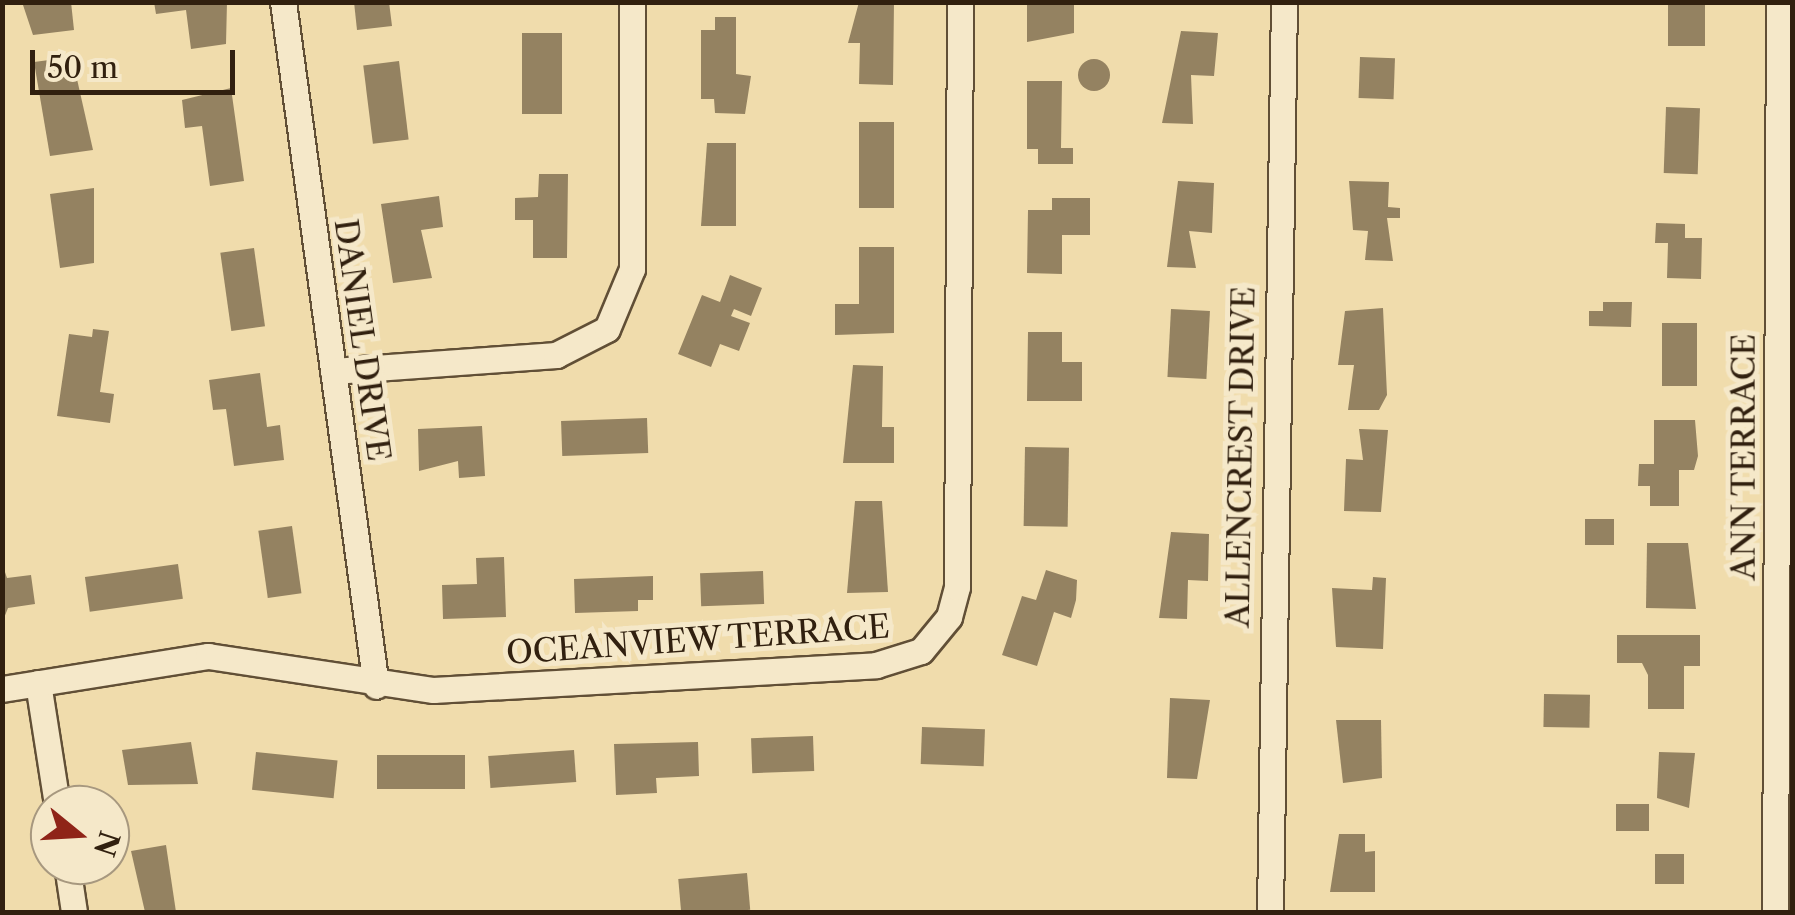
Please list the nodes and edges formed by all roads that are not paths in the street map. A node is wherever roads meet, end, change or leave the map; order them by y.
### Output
1 (284, 2) edge
2 (632, 2) edge
3 (960, 2) edge
4 (1284, 2) edge
5 (1779, 2) edge
6 (333, 371) junction
7 (38, 684) junction
8 (376, 686) junction
9 (2, 689) edge
10 (54, 785) edge
11 (69, 885) edge
12 (74, 912) edge
13 (1270, 912) edge
14 (1775, 912) edge

1 - 6 street, DANIEL DRIVE
2 - 6 street
3 - 8 street, OCEANVIEW TERRACE
4 - 13 street, ALLENCREST DRIVE
5 - 14 street, ANN TERRACE
6 - 8 street, DANIEL DRIVE
7 - 8 street, OCEANVIEW TERRACE
7 - 9 street, OCEANVIEW TERRACE
7 - 10 street
11 - 12 street

